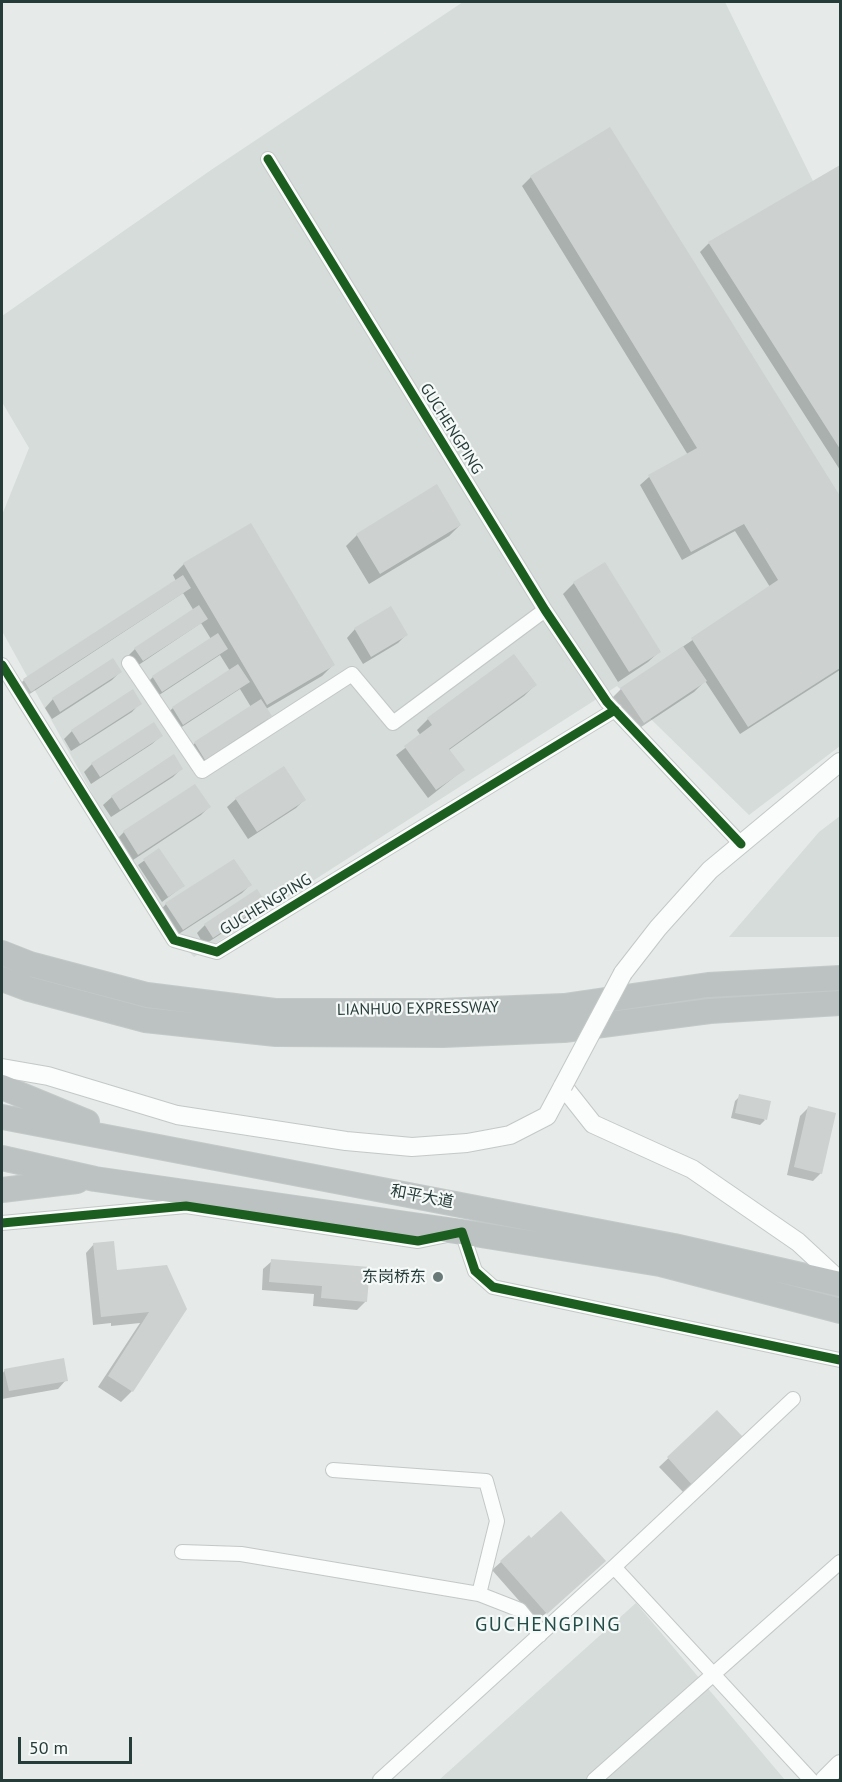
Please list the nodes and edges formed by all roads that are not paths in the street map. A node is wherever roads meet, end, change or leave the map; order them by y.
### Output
1 (268, 159) dead end
2 (545, 610) junction
3 (129, 663) dead end
4 (2, 665) edge
5 (615, 710) junction
6 (840, 762) edge
7 (741, 844) junction
8 (2, 953) edge
9 (840, 978) edge
10 (2, 979) edge
11 (840, 1003) edge
12 (2, 1068) edge
13 (563, 1086) junction
14 (2, 1087) edge
15 (2, 1117) edge
16 (142, 1143) junction
17 (2, 1158) edge
18 (95, 1179) junction
19 (2, 1190) edge
20 (2, 1223) edge
21 (462, 1232) junction
22 (840, 1282) edge
23 (840, 1311) edge
24 (840, 1360) edge
25 (793, 1400) dead end
26 (333, 1470) dead end
27 (182, 1552) dead end
28 (840, 1562) edge
29 (614, 1567) junction
30 (479, 1594) junction
31 (540, 1635) junction
32 (714, 1675) junction
33 (840, 1764) edge
34 (380, 1780) edge
35 (594, 1780) edge
36 (811, 1780) edge
37 (824, 1780) edge

1 - 2 street, GUCHENGPING
2 - 3 street
2 - 5 street, GUCHENGPING
4 - 5 street, GUCHENGPING
5 - 7 street, GUCHENGPING
6 - 7 main road
7 - 13 main road, bridge
8 - 9 highway, LIANHUO EXPRESSWAY
10 - 11 highway, LIANHUO EXPRESSWAY
12 - 13 main road
13 - 22 main road
14 - 16 highway
15 - 16 highway, 和平大道
16 - 22 highway, 和平大道
17 - 18 highway, 和平大道
18 - 19 highway
18 - 21 highway, 和平大道
20 - 21 street
21 - 23 highway, 和平大道
21 - 24 street
25 - 29 street
26 - 30 street
27 - 30 street
28 - 32 street
29 - 31 street
29 - 32 street
30 - 31 street
31 - 34 street
32 - 35 street
32 - 36 street
33 - 37 main road

